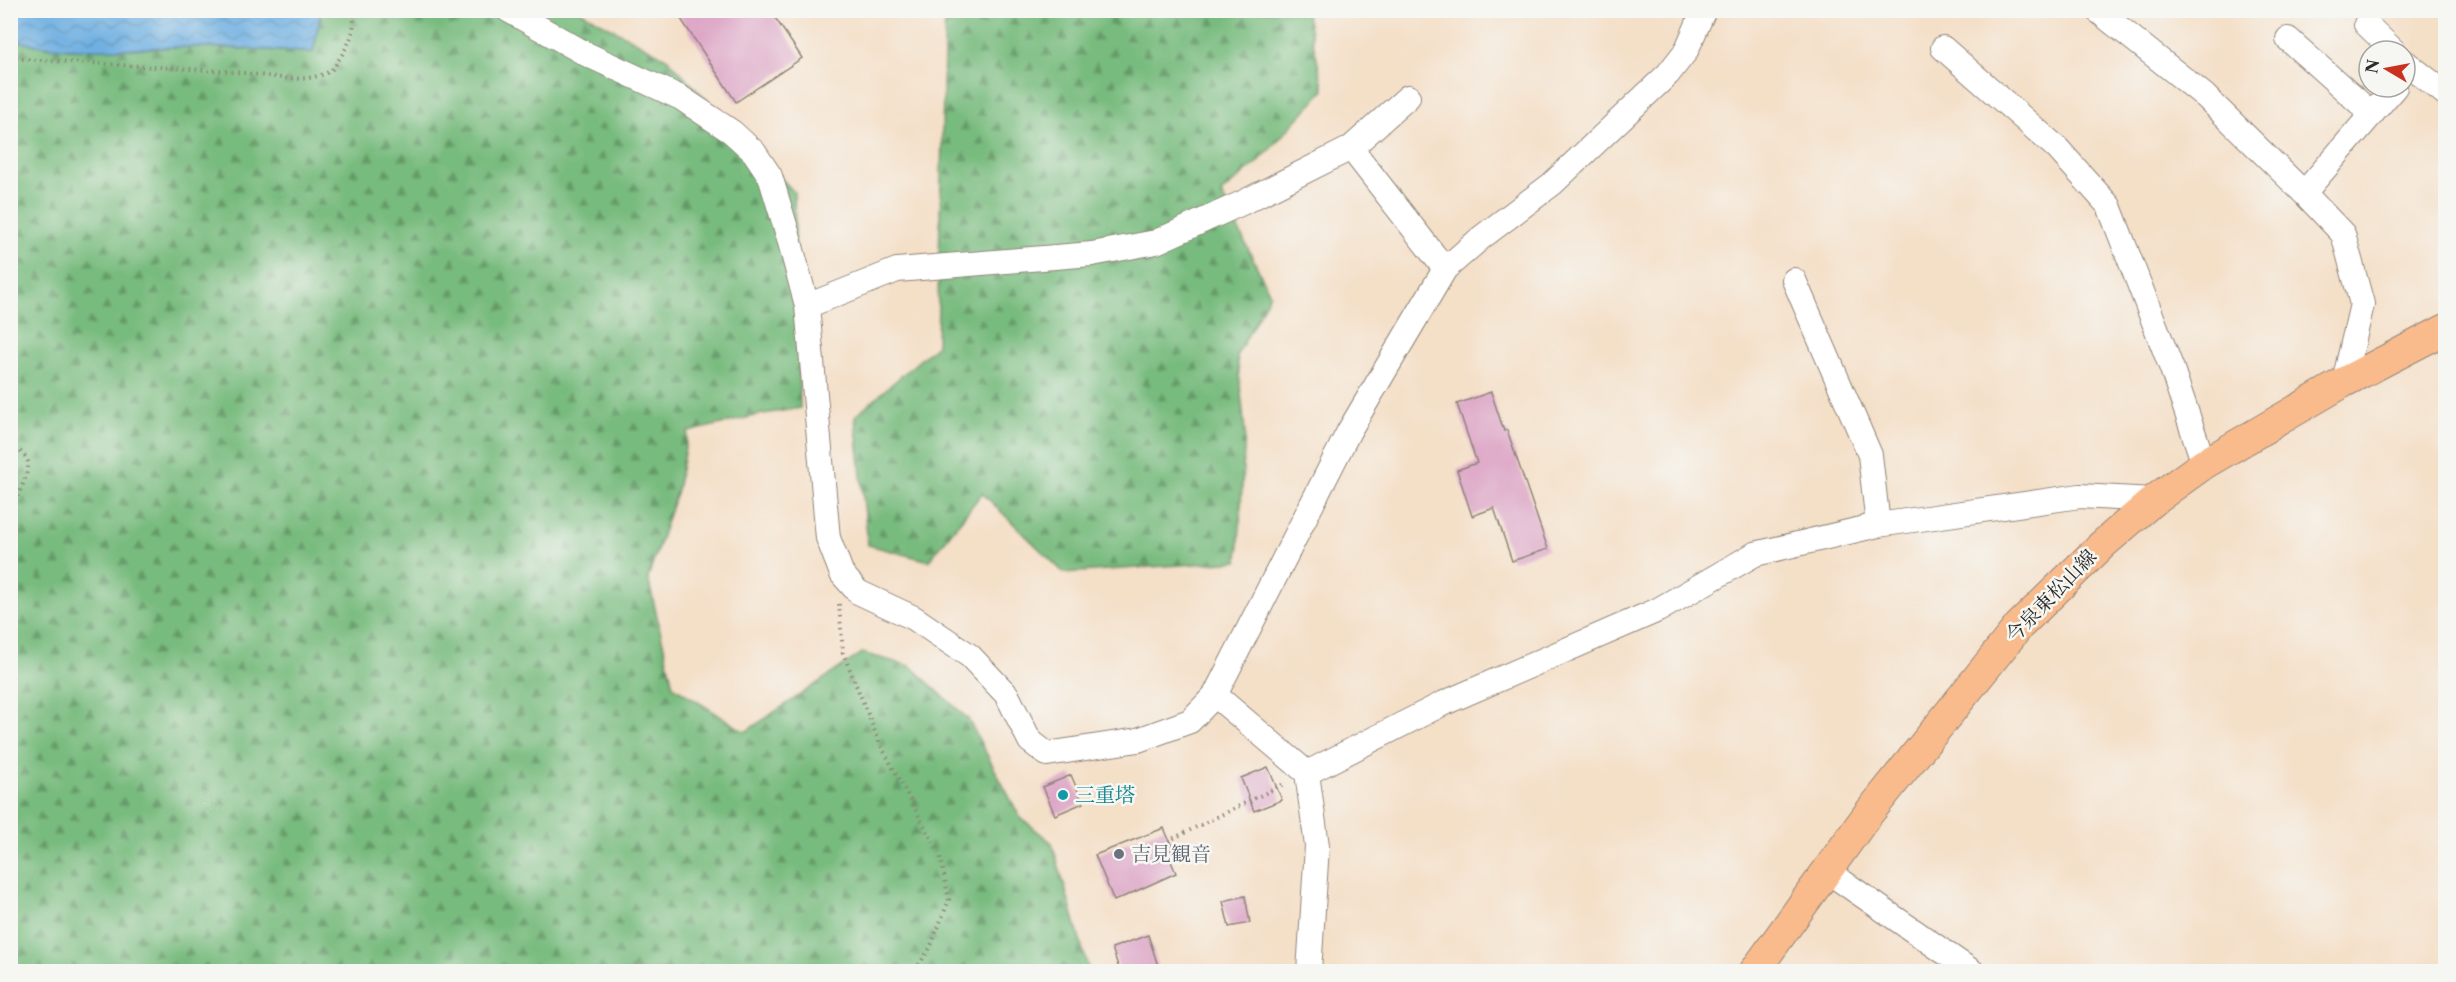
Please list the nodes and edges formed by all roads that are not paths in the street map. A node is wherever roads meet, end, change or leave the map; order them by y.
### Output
1 (508, 10) edge
2 (1704, 10) edge
3 (2097, 10) edge
4 (2366, 24) dead end
5 (2288, 39) dead end
6 (2382, 39) edge
7 (1943, 48) dead end
8 (2417, 75) edge
9 (2445, 94) edge
10 (1408, 97) dead end
11 (2385, 99) edge
12 (2372, 114) junction
13 (1351, 148) junction
14 (2304, 193) junction
15 (1445, 269) junction
16 (1794, 280) dead end
17 (807, 306) junction
18 (2445, 329) edge
19 (2344, 382) junction
20 (2204, 464) junction
21 (2154, 500) junction
22 (1878, 525) junction
23 (1215, 695) junction
24 (1307, 773) junction
25 (1827, 870) junction
26 (1309, 972) edge
27 (1754, 972) edge
28 (1973, 972) edge

1 - 17 street
2 - 15 street
3 - 14 street
4 - 6 street
5 - 12 street
7 - 20 street
8 - 9 street
10 - 13 street
11 - 12 street
12 - 14 street
13 - 15 street
13 - 17 street
14 - 19 street
15 - 23 street
16 - 22 street
17 - 23 street
18 - 19 main road, 今泉東松山線
19 - 20 main road, 今泉東松山線
20 - 21 main road, 今泉東松山線
21 - 22 street
21 - 25 main road, 今泉東松山線
22 - 24 street
23 - 24 street
24 - 26 street
25 - 27 main road, 今泉東松山線
25 - 28 street

